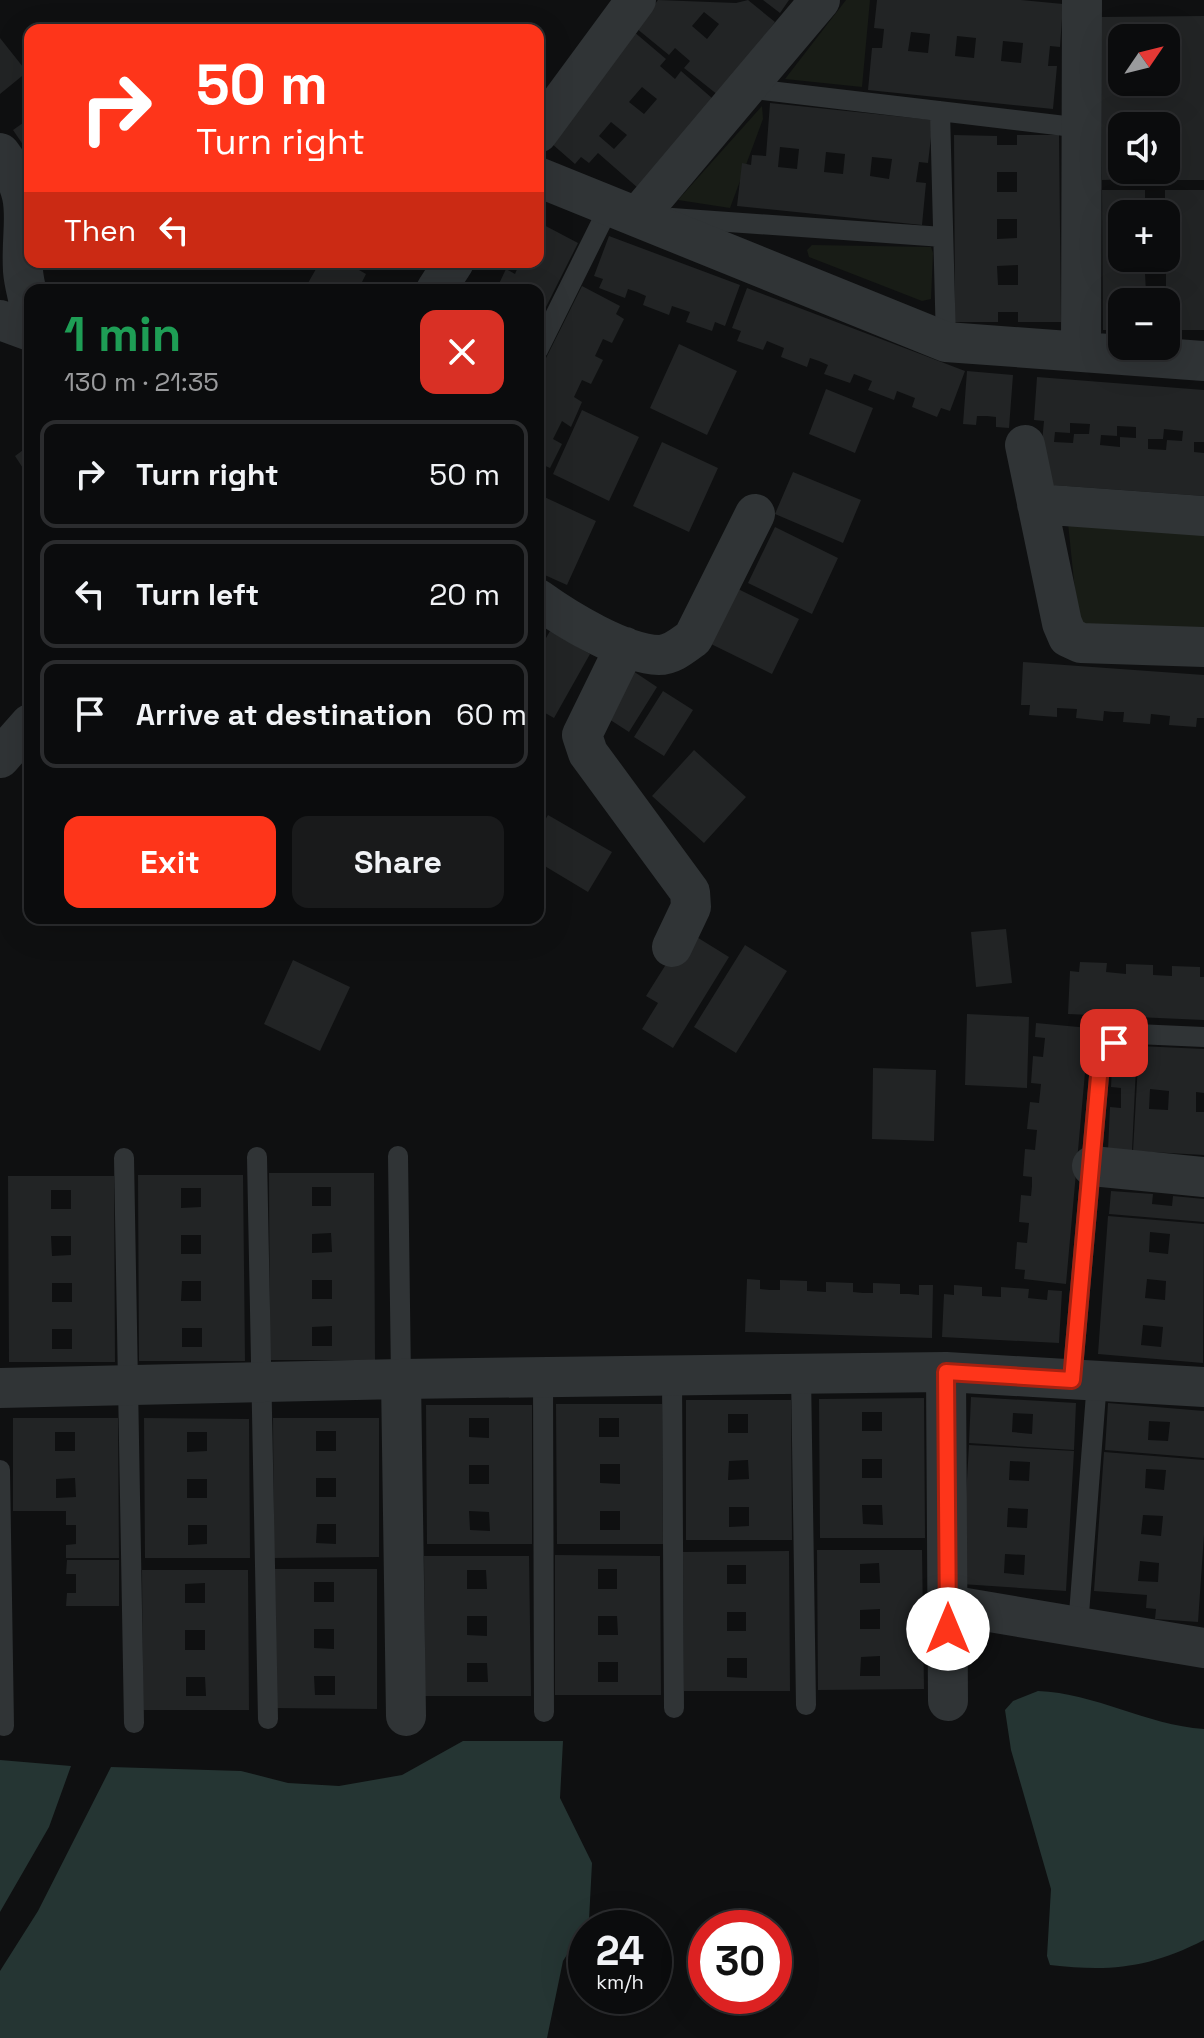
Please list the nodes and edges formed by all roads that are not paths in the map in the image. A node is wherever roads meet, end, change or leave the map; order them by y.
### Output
1 (636, 0) edge
2 (820, 0) edge
3 (1082, 0) edge
4 (745, 88) junction
5 (940, 111) junction
6 (544, 125) edge
7 (1082, 128) junction
8 (0, 153) edge
9 (544, 179) edge
10 (624, 210) junction
11 (24, 215) edge
12 (943, 237) junction
13 (24, 257) edge
14 (26, 284) edge
15 (0, 320) edge
16 (24, 329) edge
17 (544, 340) edge
18 (946, 342) junction
19 (1081, 352) junction
20 (1204, 361) edge
21 (1025, 445) dead end
22 (1037, 504) junction
23 (755, 514) dead end
24 (1204, 516) edge
25 (544, 602) edge
26 (625, 647) junction
27 (1204, 647) edge
28 (24, 731) edge
29 (0, 758) edge
30 (672, 947) dead end
31 (1204, 1037) edge
32 (398, 1156) dead end
33 (257, 1157) dead end
34 (124, 1158) dead end
35 (1092, 1166) junction
36 (1204, 1177) edge
37 (946, 1372) junction
38 (801, 1374) junction
39 (672, 1376) junction
40 (543, 1377) junction
41 (401, 1379) junction
42 (1085, 1380) junction
43 (261, 1382) junction
44 (127, 1385) junction
45 (1204, 1387) edge
46 (0, 1388) edge
47 (0, 1470) edge
48 (948, 1605) junction
49 (1078, 1627) junction
50 (1204, 1648) edge
51 (948, 1701) dead end
52 (806, 1705) dead end
53 (674, 1708) dead end
54 (544, 1712) dead end
55 (406, 1716) dead end
56 (268, 1719) dead end
57 (134, 1723) dead end
58 (4, 1726) dead end

1 - 6 street
2 - 4 street
3 - 7 street
4 - 5 lane
4 - 10 street
5 - 7 lane
5 - 12 lane
7 - 19 street
8 - 11 street
9 - 10 street
10 - 12 lane
10 - 17 lane
10 - 18 street
12 - 18 lane
13 - 14 street
15 - 16 street
18 - 19 street
19 - 20 street
21 - 22 street
22 - 24 street
22 - 27 street
23 - 26 street
25 - 26 street
26 - 30 street
28 - 29 street
31 - 35 lane
32 - 41 lane
33 - 43 lane
34 - 44 lane
35 - 36 street
35 - 42 lane
37 - 38 street
37 - 42 street
37 - 48 street
38 - 39 street
38 - 52 lane
39 - 40 street
39 - 53 lane
40 - 41 street
40 - 54 lane
41 - 43 street
41 - 55 street
42 - 45 street
42 - 49 lane
43 - 44 street
43 - 56 lane
44 - 46 street
44 - 57 lane
47 - 58 lane
48 - 49 street
48 - 51 street
49 - 50 street

